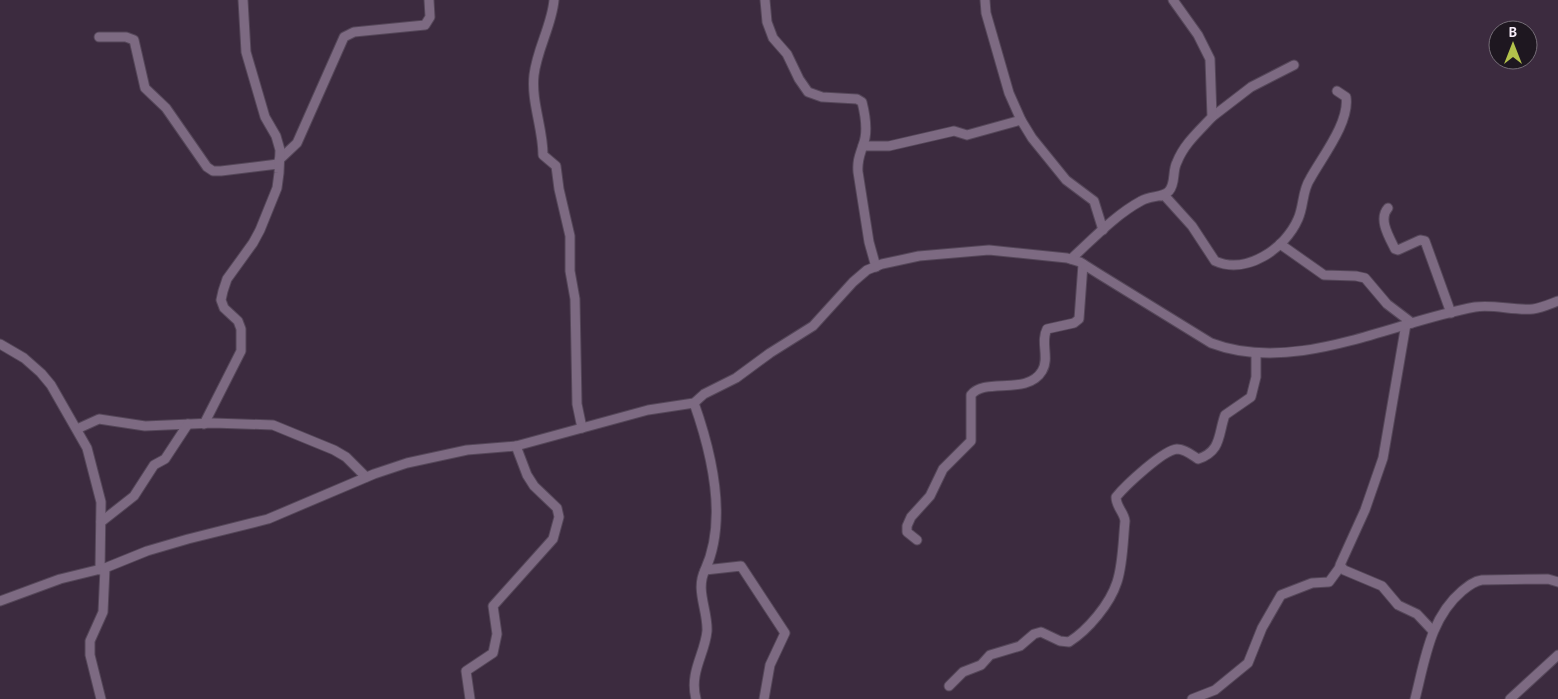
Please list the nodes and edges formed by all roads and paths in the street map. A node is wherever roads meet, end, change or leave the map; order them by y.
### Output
1 (243, 0) edge
2 (429, 0) edge
3 (554, 0) edge
4 (765, 0) edge
5 (985, 0) edge
6 (1173, 2) edge
7 (99, 37) dead end
8 (1294, 65) dead end
9 (1337, 91) dead end
10 (1212, 117) junction
11 (1021, 120) junction
12 (863, 146) junction
13 (279, 162) junction
14 (1161, 196) junction
15 (1388, 208) dead end
16 (1103, 230) junction
17 (1280, 244) junction
18 (1071, 259) junction
19 (1083, 264) junction
20 (876, 267) junction
21 (1558, 301) edge
22 (1451, 313) junction
23 (1409, 323) junction
24 (0, 344) edge
25 (1256, 353) junction
26 (694, 403) junction
27 (188, 424) junction
28 (204, 424) junction
29 (582, 428) junction
30 (76, 429) junction
31 (516, 446) junction
32 (366, 477) junction
33 (101, 522) junction
34 (917, 540) dead end
35 (1340, 568) junction
36 (103, 569) junction
37 (705, 570) junction
38 (1558, 582) edge
39 (0, 601) edge
40 (1433, 630) junction
41 (1558, 655) edge
42 (949, 686) dead end
43 (101, 699) edge
44 (470, 699) edge
45 (696, 699) edge
46 (764, 699) edge
47 (1192, 699) edge
48 (1415, 699) edge
49 (1510, 699) edge

1 - 13 street
2 - 13 street
3 - 29 street
4 - 12 street
5 - 11 street
6 - 10 street
7 - 13 street
8 - 10 street
9 - 17 street
10 - 14 street
11 - 12 street
11 - 16 street
12 - 20 street
13 - 28 street
14 - 16 street
14 - 17 street
15 - 22 street
16 - 18 street
17 - 23 street
18 - 19 street
18 - 20 street
19 - 25 street
19 - 34 street
20 - 26 street
21 - 22 street
22 - 23 street
23 - 25 street
23 - 35 street
24 - 30 street
25 - 42 street
26 - 29 street
26 - 37 street
27 - 28 street
27 - 30 street
27 - 33 street
28 - 32 street
29 - 31 street
30 - 33 street
31 - 32 street
31 - 44 street
32 - 36 street
33 - 36 street
35 - 40 street
35 - 47 street
36 - 39 street
36 - 43 street
37 - 45 street
37 - 46 street
38 - 40 street
40 - 48 street
41 - 49 street

